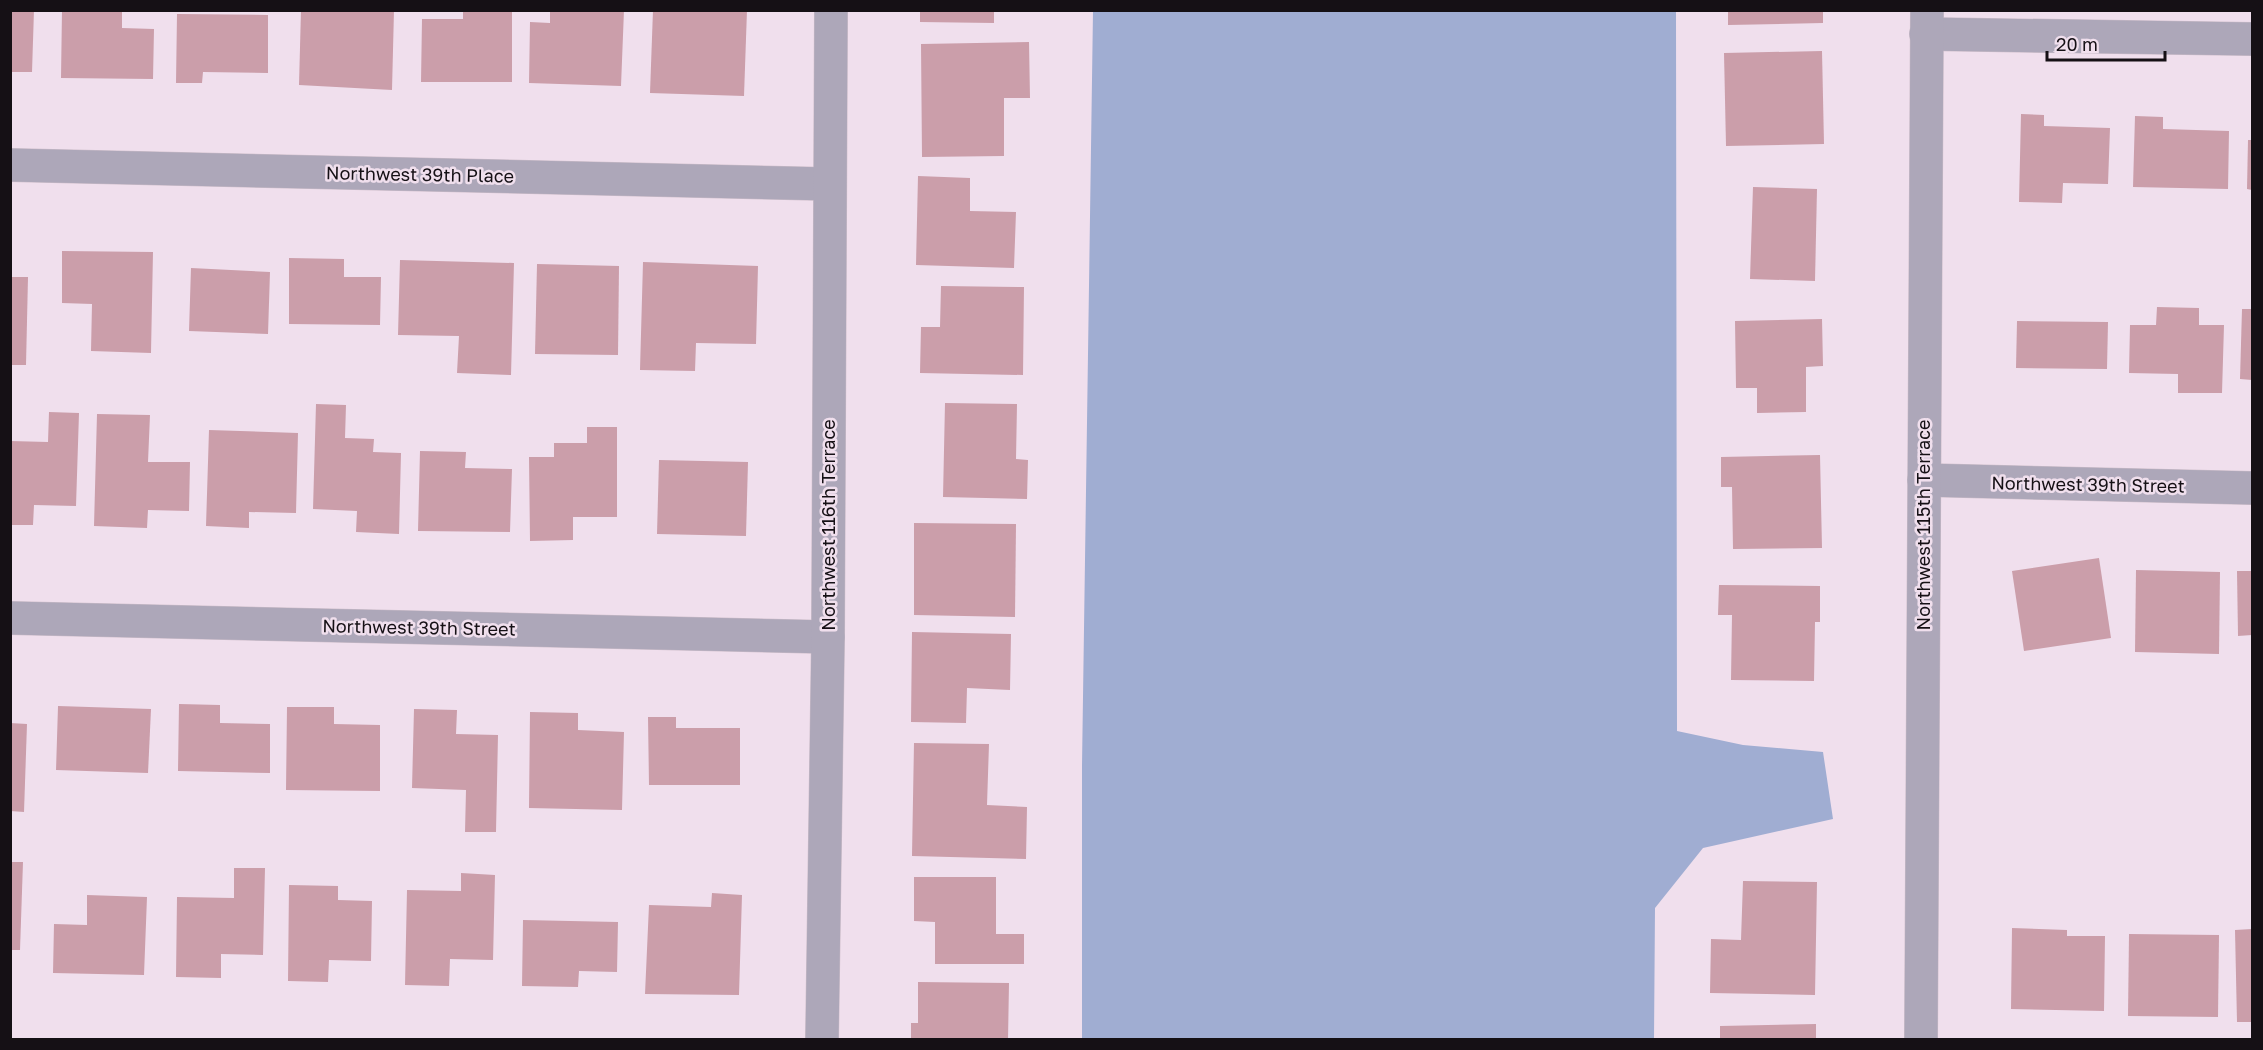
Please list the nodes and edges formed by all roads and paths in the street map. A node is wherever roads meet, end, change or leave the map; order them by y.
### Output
1 (831, 10) edge
2 (1927, 22) edge
3 (2253, 39) edge
4 (10, 165) edge
5 (829, 184) junction
6 (1924, 480) junction
7 (2253, 488) edge
8 (10, 618) edge
9 (828, 637) junction
10 (822, 1040) edge
11 (1921, 1040) edge

1 - 5 street, Northwest 116th Terrace
2 - 3 street
2 - 6 street, Northwest 115th Terrace
4 - 5 street, Northwest 39th Place
5 - 9 street, Northwest 116th Terrace
6 - 7 street, Northwest 39th Street
6 - 11 street, Northwest 115th Terrace
8 - 9 street, Northwest 39th Street
9 - 10 street, Northwest 116th Terrace

